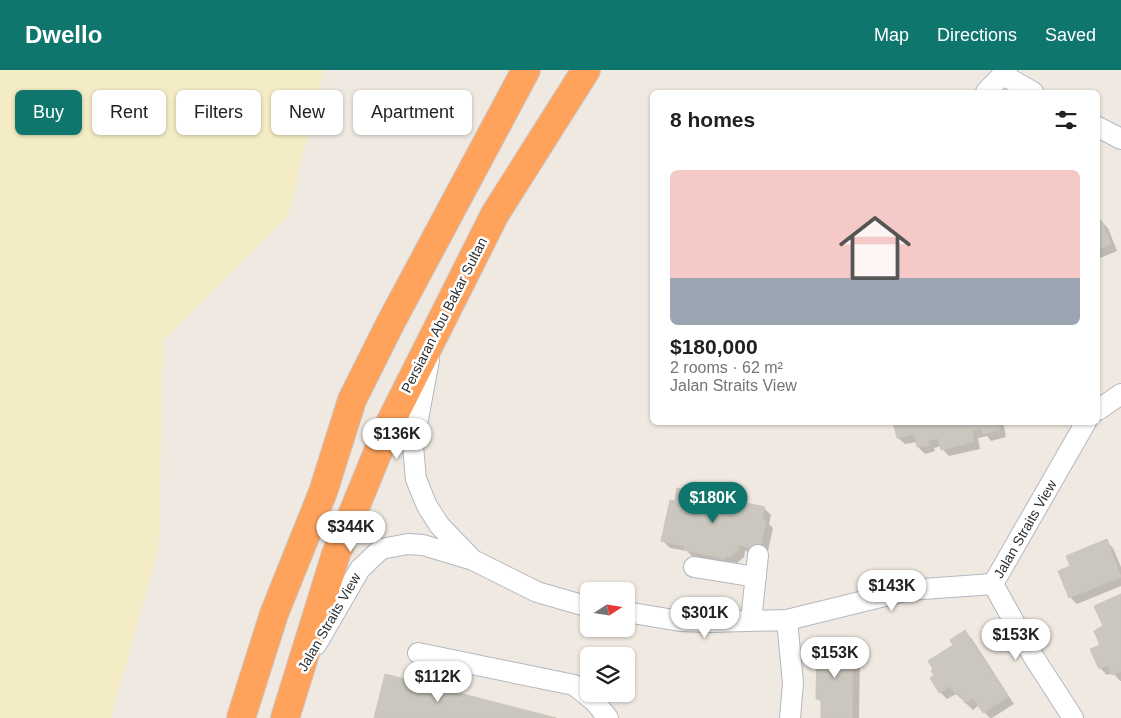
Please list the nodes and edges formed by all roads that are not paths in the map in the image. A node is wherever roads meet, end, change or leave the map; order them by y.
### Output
1 (526, 70) edge
2 (586, 70) edge
3 (1005, 73) edge
4 (988, 90) edge
5 (1031, 90) edge
6 (1100, 128) edge
7 (1121, 139) edge
8 (434, 333) junction
9 (1121, 394) edge
10 (1100, 409) edge
11 (1083, 425) edge
12 (758, 555) dead end
13 (472, 560) junction
14 (694, 568) dead end
15 (756, 577) junction
16 (993, 584) junction
17 (580, 604) edge
18 (635, 614) edge
19 (787, 620) junction
20 (751, 621) junction
21 (418, 653) dead end
22 (296, 679) junction
23 (241, 718) edge
24 (285, 718) edge
25 (608, 718) edge
26 (790, 718) edge
27 (1073, 718) edge

1 - 23 highway
2 - 8 highway, Persiaran Abu Bakar Sultan
3 - 4 street
3 - 5 street
6 - 7 street
8 - 13 street, Jalan Straits View
8 - 22 highway, Persiaran Abu Bakar Sultan
9 - 10 street
11 - 16 street, Jalan Straits View
12 - 15 street
13 - 17 street, Jalan Straits View
13 - 22 street, Jalan Straits View
14 - 15 street
15 - 20 street
16 - 19 street, Jalan Straits View
16 - 27 street
18 - 20 street, Jalan Straits View
19 - 20 street, Jalan Straits View
19 - 26 street
21 - 25 street
22 - 24 highway, Persiaran Abu Bakar Sultan

